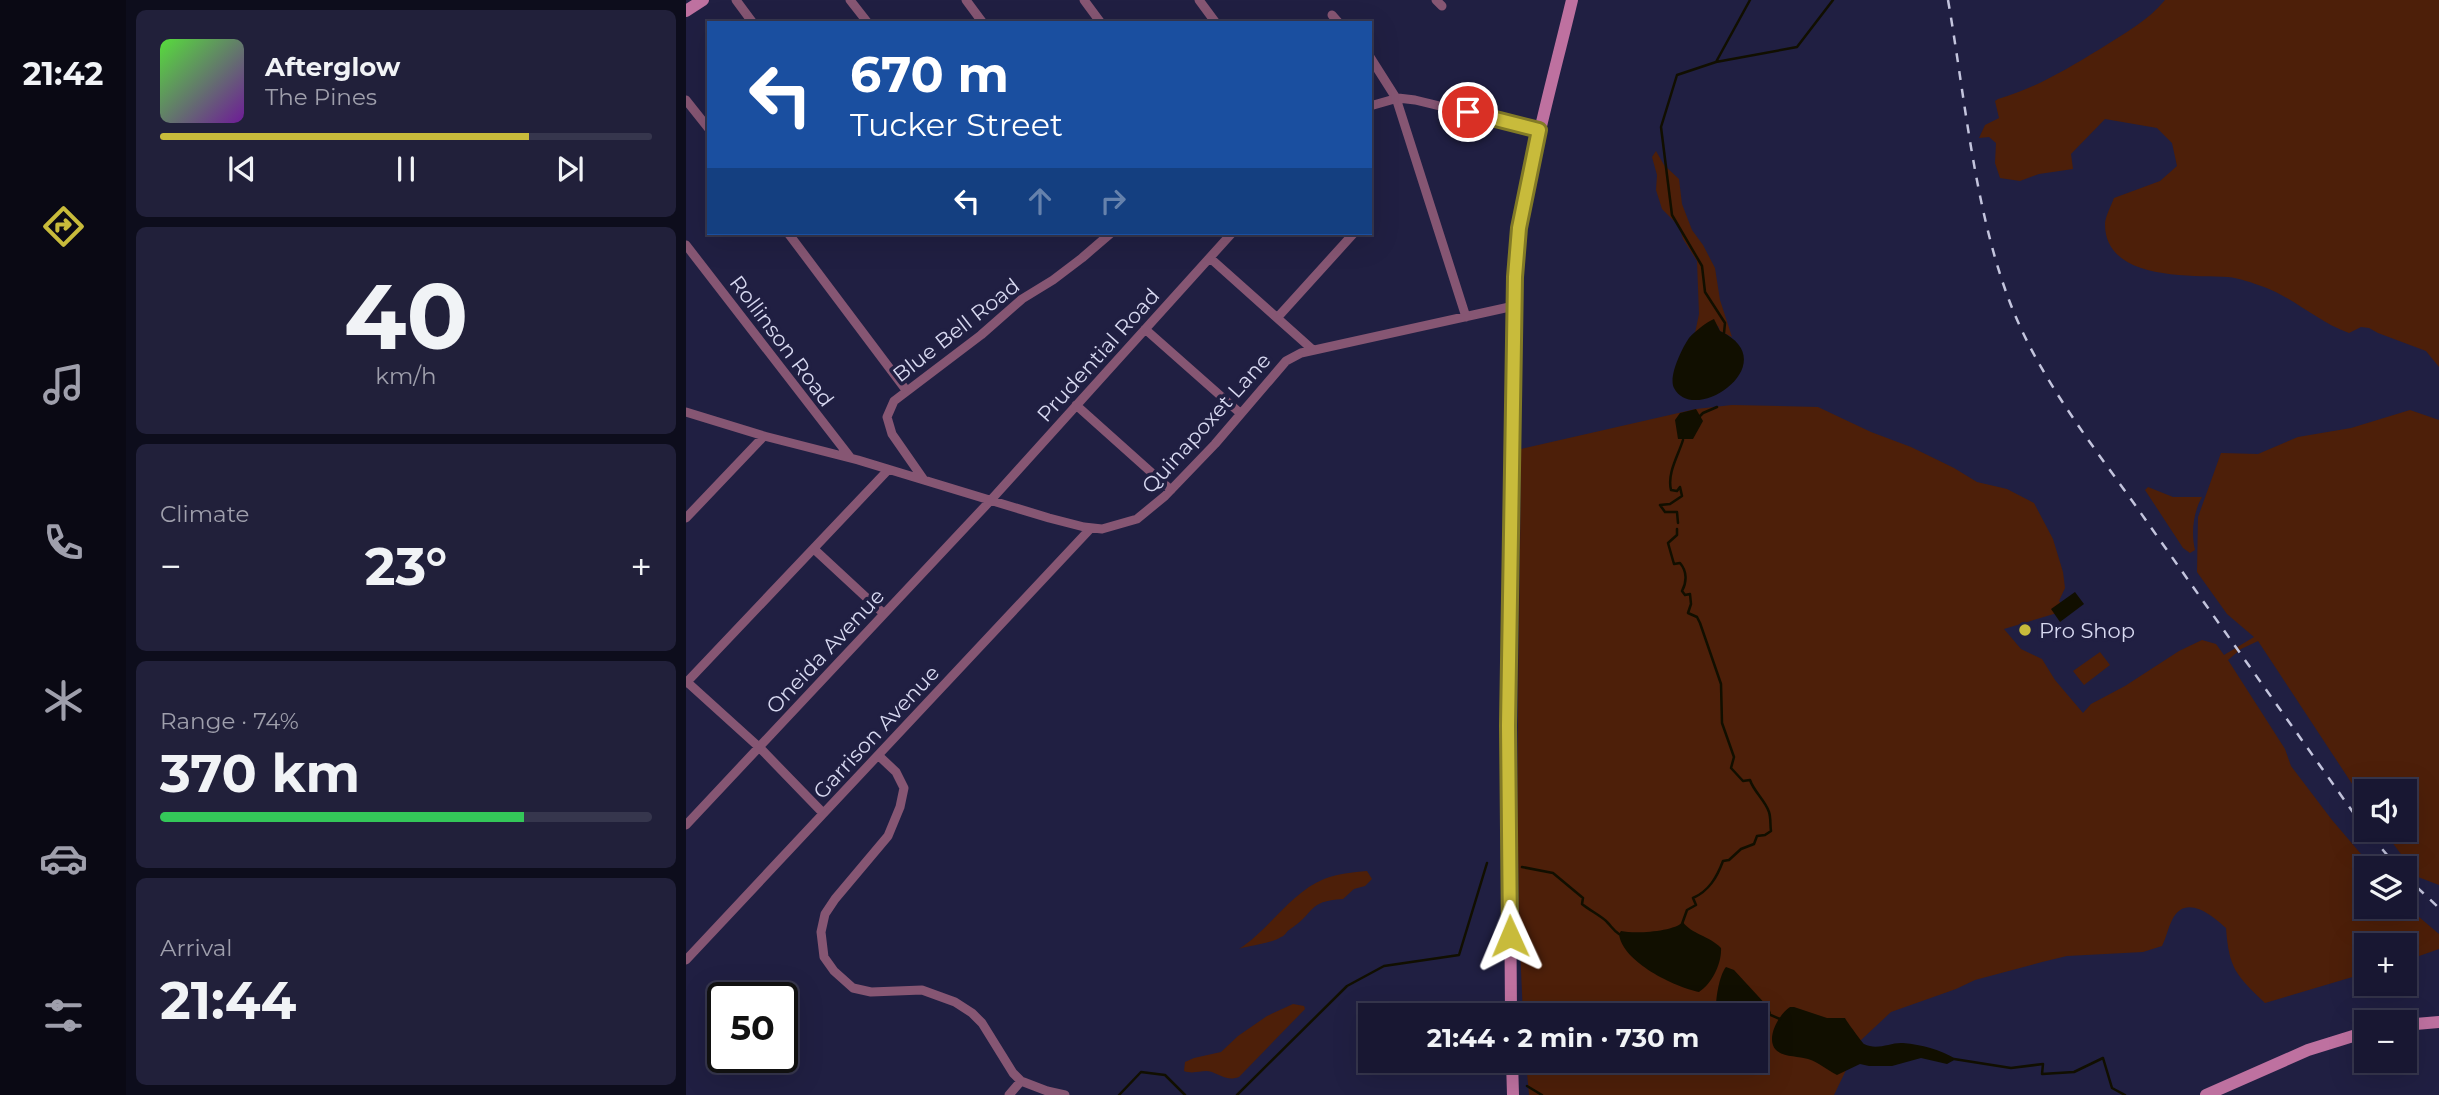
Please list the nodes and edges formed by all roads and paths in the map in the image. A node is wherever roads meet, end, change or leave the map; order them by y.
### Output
1 (703, 0) edge
2 (736, 0) edge
3 (850, 0) edge
4 (966, 0) edge
5 (1084, 0) edge
6 (1199, 0) edge
7 (1572, 0) edge
8 (686, 11) edge
9 (752, 21) edge
10 (866, 21) edge
11 (982, 21) edge
12 (1100, 21) edge
13 (1215, 21) edge
14 (1372, 60) edge
15 (1396, 98) junction
16 (686, 100) edge
17 (1372, 105) edge
18 (707, 126) edge
19 (1539, 130) junction
20 (790, 235) edge
21 (1109, 235) edge
22 (1231, 235) edge
23 (1352, 235) edge
24 (686, 245) edge
25 (1210, 258) junction
26 (1514, 306) junction
27 (1466, 317) junction
28 (1277, 318) junction
29 (1145, 329) junction
30 (1313, 351) junction
31 (906, 390) junction
32 (1076, 405) junction
33 (686, 412) edge
34 (1240, 413) junction
35 (764, 436) junction
36 (850, 458) junction
37 (888, 470) junction
38 (924, 480) junction
39 (1171, 490) junction
40 (990, 501) junction
41 (686, 518) edge
42 (1091, 528) junction
43 (815, 550) junction
44 (883, 613) junction
45 (686, 682) edge
46 (760, 748) junction
47 (878, 755) junction
48 (823, 813) junction
49 (686, 825) edge
50 (686, 960) edge
51 (1511, 1003) edge
52 (2439, 1022) edge
53 (2417, 1024) edge
54 (2354, 1036) edge
55 (1512, 1073) edge
56 (1021, 1081) junction
57 (1009, 1095) edge
58 (1065, 1095) edge
59 (1513, 1095) edge
60 (2206, 1095) edge

1 - 8 main road
2 - 9 street
3 - 10 street
4 - 11 street
5 - 12 street
6 - 13 street
7 - 19 main road
14 - 15 street
15 - 17 street
15 - 19 street
15 - 27 street
16 - 18 street
19 - 26 main road
20 - 31 street
21 - 31 street, Blue Bell Road
22 - 25 street, Prudential Road
23 - 28 street
24 - 36 street, Rollinson Road
25 - 28 street
25 - 29 street, Prudential Road
26 - 27 street, Quinapoxet Lane
26 - 51 main road
27 - 30 street, Quinapoxet Lane
28 - 30 street
29 - 32 street, Prudential Road
29 - 34 street
30 - 34 street, Quinapoxet Lane
31 - 38 street, Blue Bell Road
32 - 39 street
32 - 40 street, Prudential Road
33 - 35 street, Quinapoxet Lane
34 - 39 street, Quinapoxet Lane
35 - 36 street, Quinapoxet Lane
35 - 41 street
36 - 37 street, Quinapoxet Lane
37 - 38 street, Quinapoxet Lane
37 - 43 street
38 - 40 street, Quinapoxet Lane
39 - 42 street, Quinapoxet Lane
40 - 42 street, Quinapoxet Lane
40 - 44 street, Oneida Avenue
42 - 47 street, Garrison Avenue
43 - 44 street
43 - 45 street
44 - 46 street, Oneida Avenue
45 - 46 street
46 - 48 street
46 - 49 street, Oneida Avenue
47 - 48 street, Garrison Avenue
47 - 56 street
48 - 50 street, Garrison Avenue
52 - 53 main road
54 - 60 main road
55 - 59 main road
56 - 57 street
56 - 58 street

